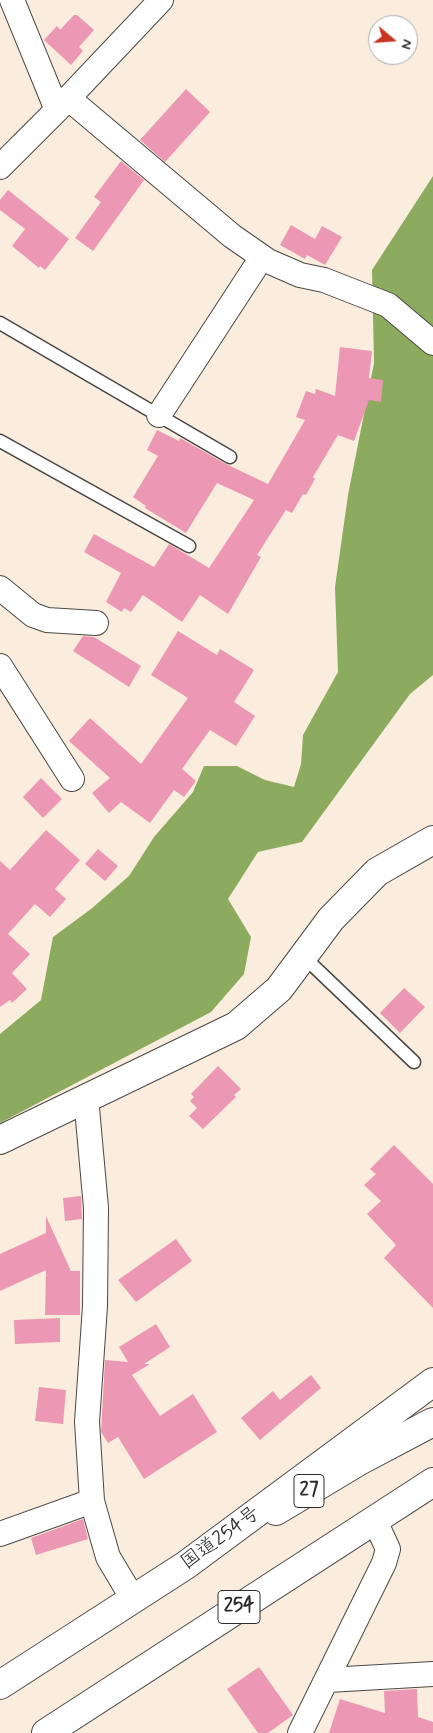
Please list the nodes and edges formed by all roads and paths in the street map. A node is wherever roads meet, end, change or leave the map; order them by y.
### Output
1 (12, 0) edge
2 (162, 0) edge
3 (63, 104) junction
4 (0, 166) edge
5 (262, 257) junction
6 (0, 323) edge
7 (433, 343) edge
8 (159, 415) junction
9 (0, 441) edge
10 (230, 457) dead end
11 (190, 546) dead end
12 (0, 588) edge
13 (96, 623) dead end
14 (0, 666) edge
15 (72, 779) dead end
16 (433, 840) edge
17 (303, 956) junction
18 (414, 1062) dead end
19 (86, 1097) junction
20 (0, 1140) edge
21 (433, 1382) edge
22 (433, 1422) edge
23 (433, 1482) edge
24 (92, 1501) junction
25 (375, 1521) junction
26 (0, 1534) edge
27 (186, 1565) junction
28 (133, 1599) junction
29 (433, 1674) edge
30 (328, 1680) junction
31 (0, 1685) edge
32 (46, 1733) edge
33 (300, 1733) edge

1 - 3 street
2 - 3 street
3 - 4 street
3 - 5 street
5 - 7 street
5 - 8 street
6 - 8 lane
8 - 10 lane
9 - 11 lane
12 - 13 street
14 - 15 street
16 - 17 main road
17 - 18 lane
17 - 19 main road
19 - 20 main road
19 - 24 street
21 - 27 main road, 国道254号
22 - 27 main road, 27
23 - 25 main road, 254
24 - 26 street
24 - 28 street
25 - 30 street
25 - 32 main road, 254
27 - 28 main road, 国道254号
28 - 31 main road, 国道254号
29 - 30 street
30 - 33 street

